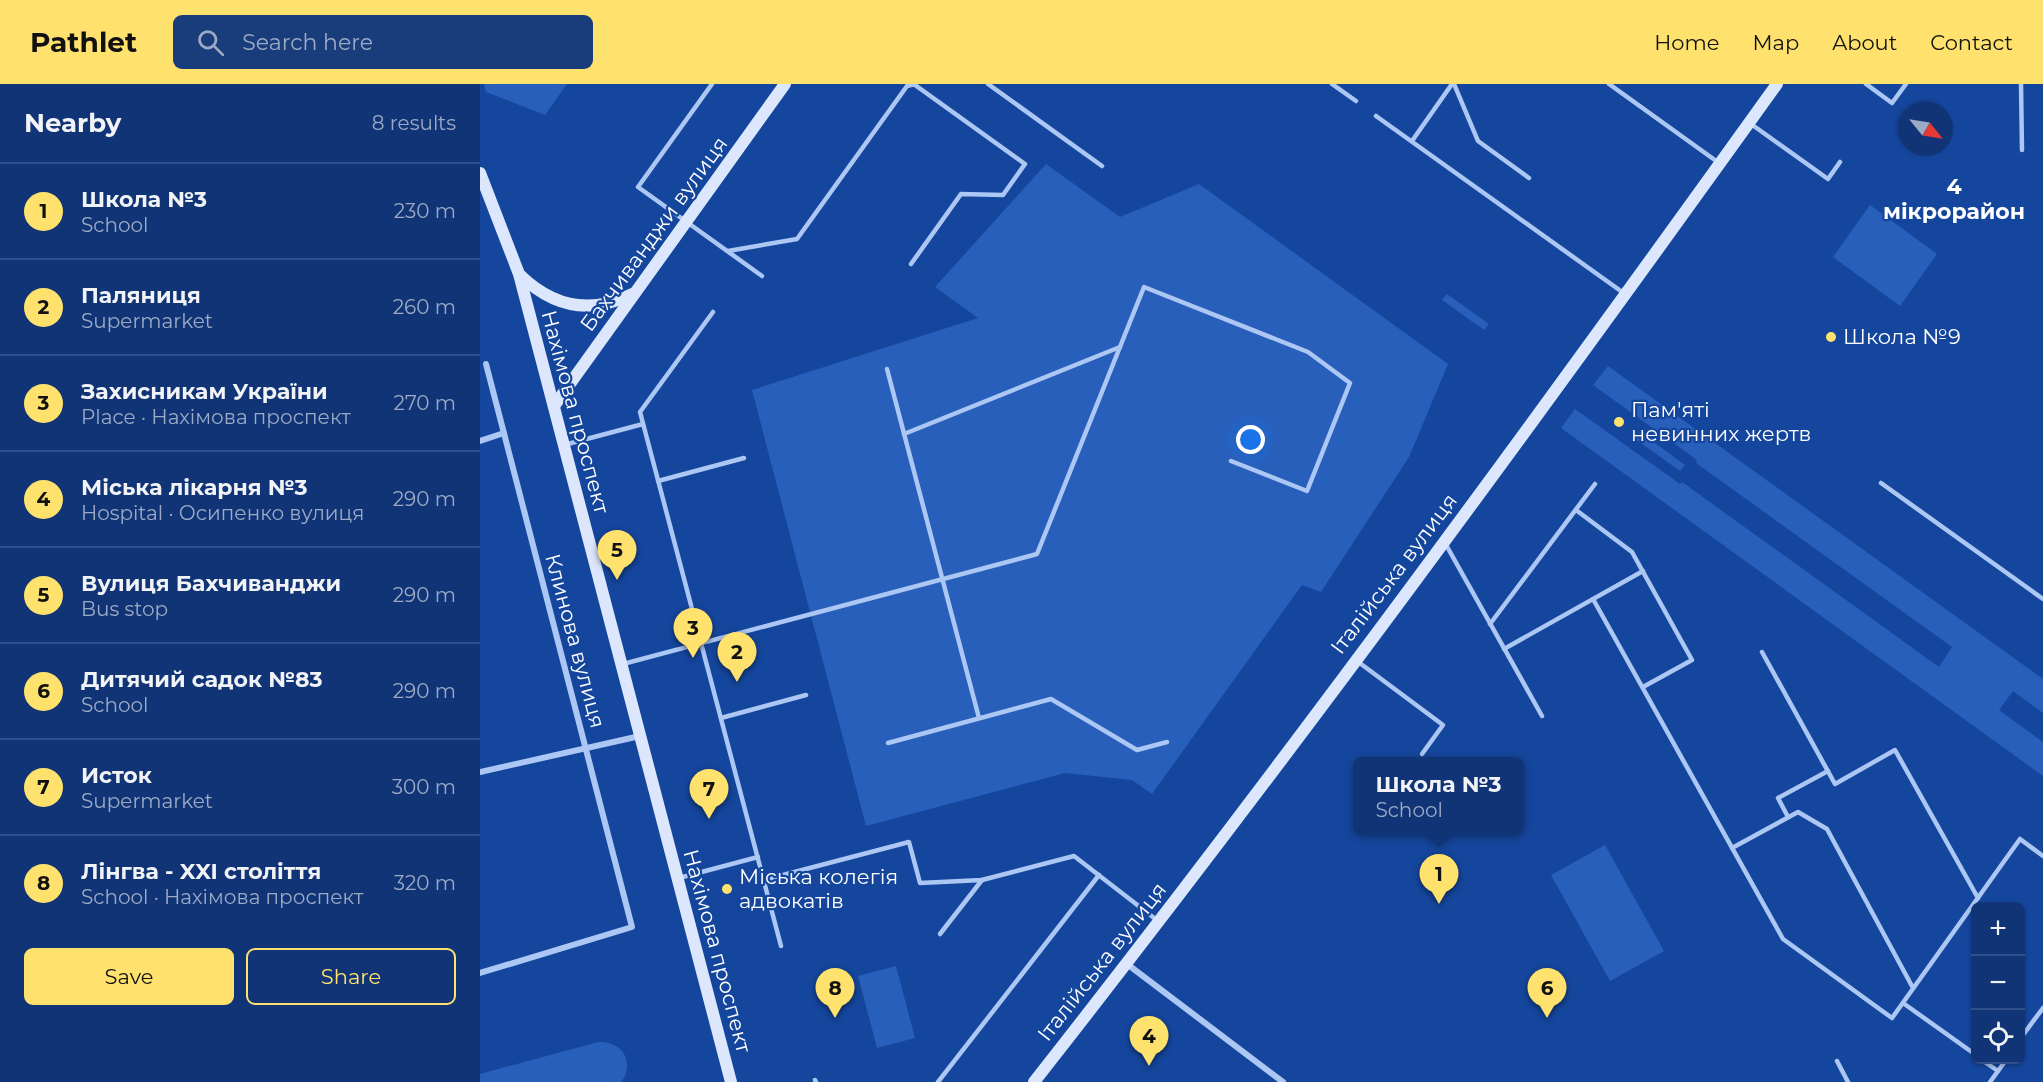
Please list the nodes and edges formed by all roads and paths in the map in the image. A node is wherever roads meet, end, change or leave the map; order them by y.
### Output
1 (712, 84) edge
2 (785, 84) edge
3 (915, 84) edge
4 (988, 84) edge
5 (1332, 84) edge
6 (1453, 84) edge
7 (1609, 84) edge
8 (1866, 84) edge
9 (1906, 84) edge
10 (2021, 84) edge
11 (906, 85) edge
12 (1773, 85) edge
13 (1356, 101) dead end
14 (1376, 116) dead end
15 (1749, 123) junction
16 (1412, 141) junction
17 (2022, 150) dead end
18 (1840, 162) dead end
19 (1719, 164) junction
20 (1101, 166) dead end
21 (480, 173) edge
22 (1529, 178) dead end
23 (686, 221) junction
24 (727, 251) junction
25 (911, 264) dead end
26 (519, 274) junction
27 (762, 276) dead end
28 (636, 292) junction
29 (1625, 294) junction
30 (713, 312) dead end
31 (1120, 346) junction
32 (483, 365) edge
33 (887, 369) dead end
34 (554, 406) junction
35 (643, 424) junction
36 (504, 433) junction
37 (904, 434) junction
38 (480, 441) edge
39 (564, 445) junction
40 (744, 458) dead end
41 (1231, 461) dead end
42 (658, 481) junction
43 (1881, 483) dead end
44 (1595, 484) dead end
45 (1576, 510) junction
46 (1444, 541) junction
47 (1643, 571) junction
48 (942, 579) junction
49 (1593, 598) junction
50 (2043, 599) edge
51 (1490, 624) junction
52 (701, 644) junction
53 (1504, 649) junction
54 (1762, 652) dead end
55 (1355, 659) junction
56 (622, 664) junction
57 (1642, 687) junction
58 (806, 695) dead end
59 (1542, 716) dead end
60 (721, 718) junction
61 (979, 718) junction
62 (640, 736) junction
63 (888, 742) dead end
64 (1167, 742) dead end
65 (586, 748) junction
66 (1422, 754) dead end
67 (1828, 771) junction
68 (480, 772) edge
69 (1788, 818) junction
70 (1732, 848) junction
71 (2043, 856) edge
72 (758, 857) junction
73 (1099, 875) junction
74 (678, 878) junction
75 (764, 880) junction
76 (982, 880) junction
77 (1978, 898) junction
78 (1158, 922) junction
79 (940, 934) dead end
80 (781, 946) dead end
81 (1127, 964) junction
82 (480, 973) edge
83 (1913, 988) junction
84 (1903, 1003) junction
85 (2043, 1008) edge
86 (2025, 1033) edge
87 (1971, 1051) edge
88 (1836, 1061) dead end
89 (1989, 1064) edge
90 (2003, 1064) edge
91 (1998, 1071) junction
92 (731, 1082) edge
93 (938, 1082) edge
94 (1034, 1082) edge
95 (1283, 1082) edge
96 (1848, 1082) edge
97 (1990, 1082) edge

1 - 23 lane
2 - 23 street, Бахчиванджи вулиця
3 - 11 lane
3 - 25 lane
4 - 20 lane
5 - 13 lane
6 - 16 lane
6 - 22 lane
7 - 19 lane
8 - 9 lane
10 - 17 lane
11 - 24 lane
12 - 15 street, Італійська вулиця
14 - 16 lane
15 - 18 lane
15 - 19 street, Італійська вулиця
16 - 29 lane
19 - 29 street, Італійська вулиця
21 - 26 street, Нахімова проспект
23 - 24 lane
23 - 28 street, Бахчиванджи вулиця
24 - 27 lane
26 - 28 street
26 - 34 street, Нахімова проспект
28 - 34 street, Бахчиванджи вулиця
29 - 46 street, Італійська вулиця
30 - 35 lane
31 - 37 lane
31 - 41 lane
31 - 48 lane
32 - 36 street, Клинова вулиця
33 - 37 lane
34 - 39 street, Нахімова проспект
35 - 39 lane
35 - 42 lane
36 - 38 street
36 - 65 street, Клинова вулиця
37 - 48 lane
39 - 56 street, Нахімова проспект
40 - 42 lane
42 - 52 lane
43 - 50 lane
44 - 45 lane
45 - 47 lane
45 - 51 lane
46 - 51 lane
46 - 55 street, Італійська вулиця
47 - 49 lane
47 - 57 lane
48 - 52 lane
48 - 61 lane
49 - 53 lane
49 - 57 lane
51 - 53 lane
52 - 56 lane
52 - 60 lane
53 - 59 lane
54 - 67 lane
55 - 66 lane
55 - 78 street, Італійська вулиця
56 - 62 street, Нахімова проспект
57 - 70 lane
58 - 60 lane
60 - 72 lane
61 - 63 lane
61 - 64 lane
62 - 65 street
62 - 74 street, Нахімова проспект
65 - 68 street
65 - 82 street, Клинова вулиця
67 - 69 lane
67 - 77 lane
69 - 70 lane
69 - 83 lane
70 - 84 lane
71 - 77 lane
72 - 74 lane
72 - 75 lane
73 - 76 lane
73 - 78 lane
73 - 93 lane
74 - 92 street, Нахімова проспект
75 - 76 lane
75 - 80 lane
76 - 79 lane
77 - 83 lane
78 - 81 street, Італійська вулиця
81 - 94 street, Італійська вулиця
81 - 95 street
83 - 84 lane
84 - 87 lane
85 - 86 lane
88 - 96 lane
89 - 91 lane
90 - 91 lane
91 - 97 lane

